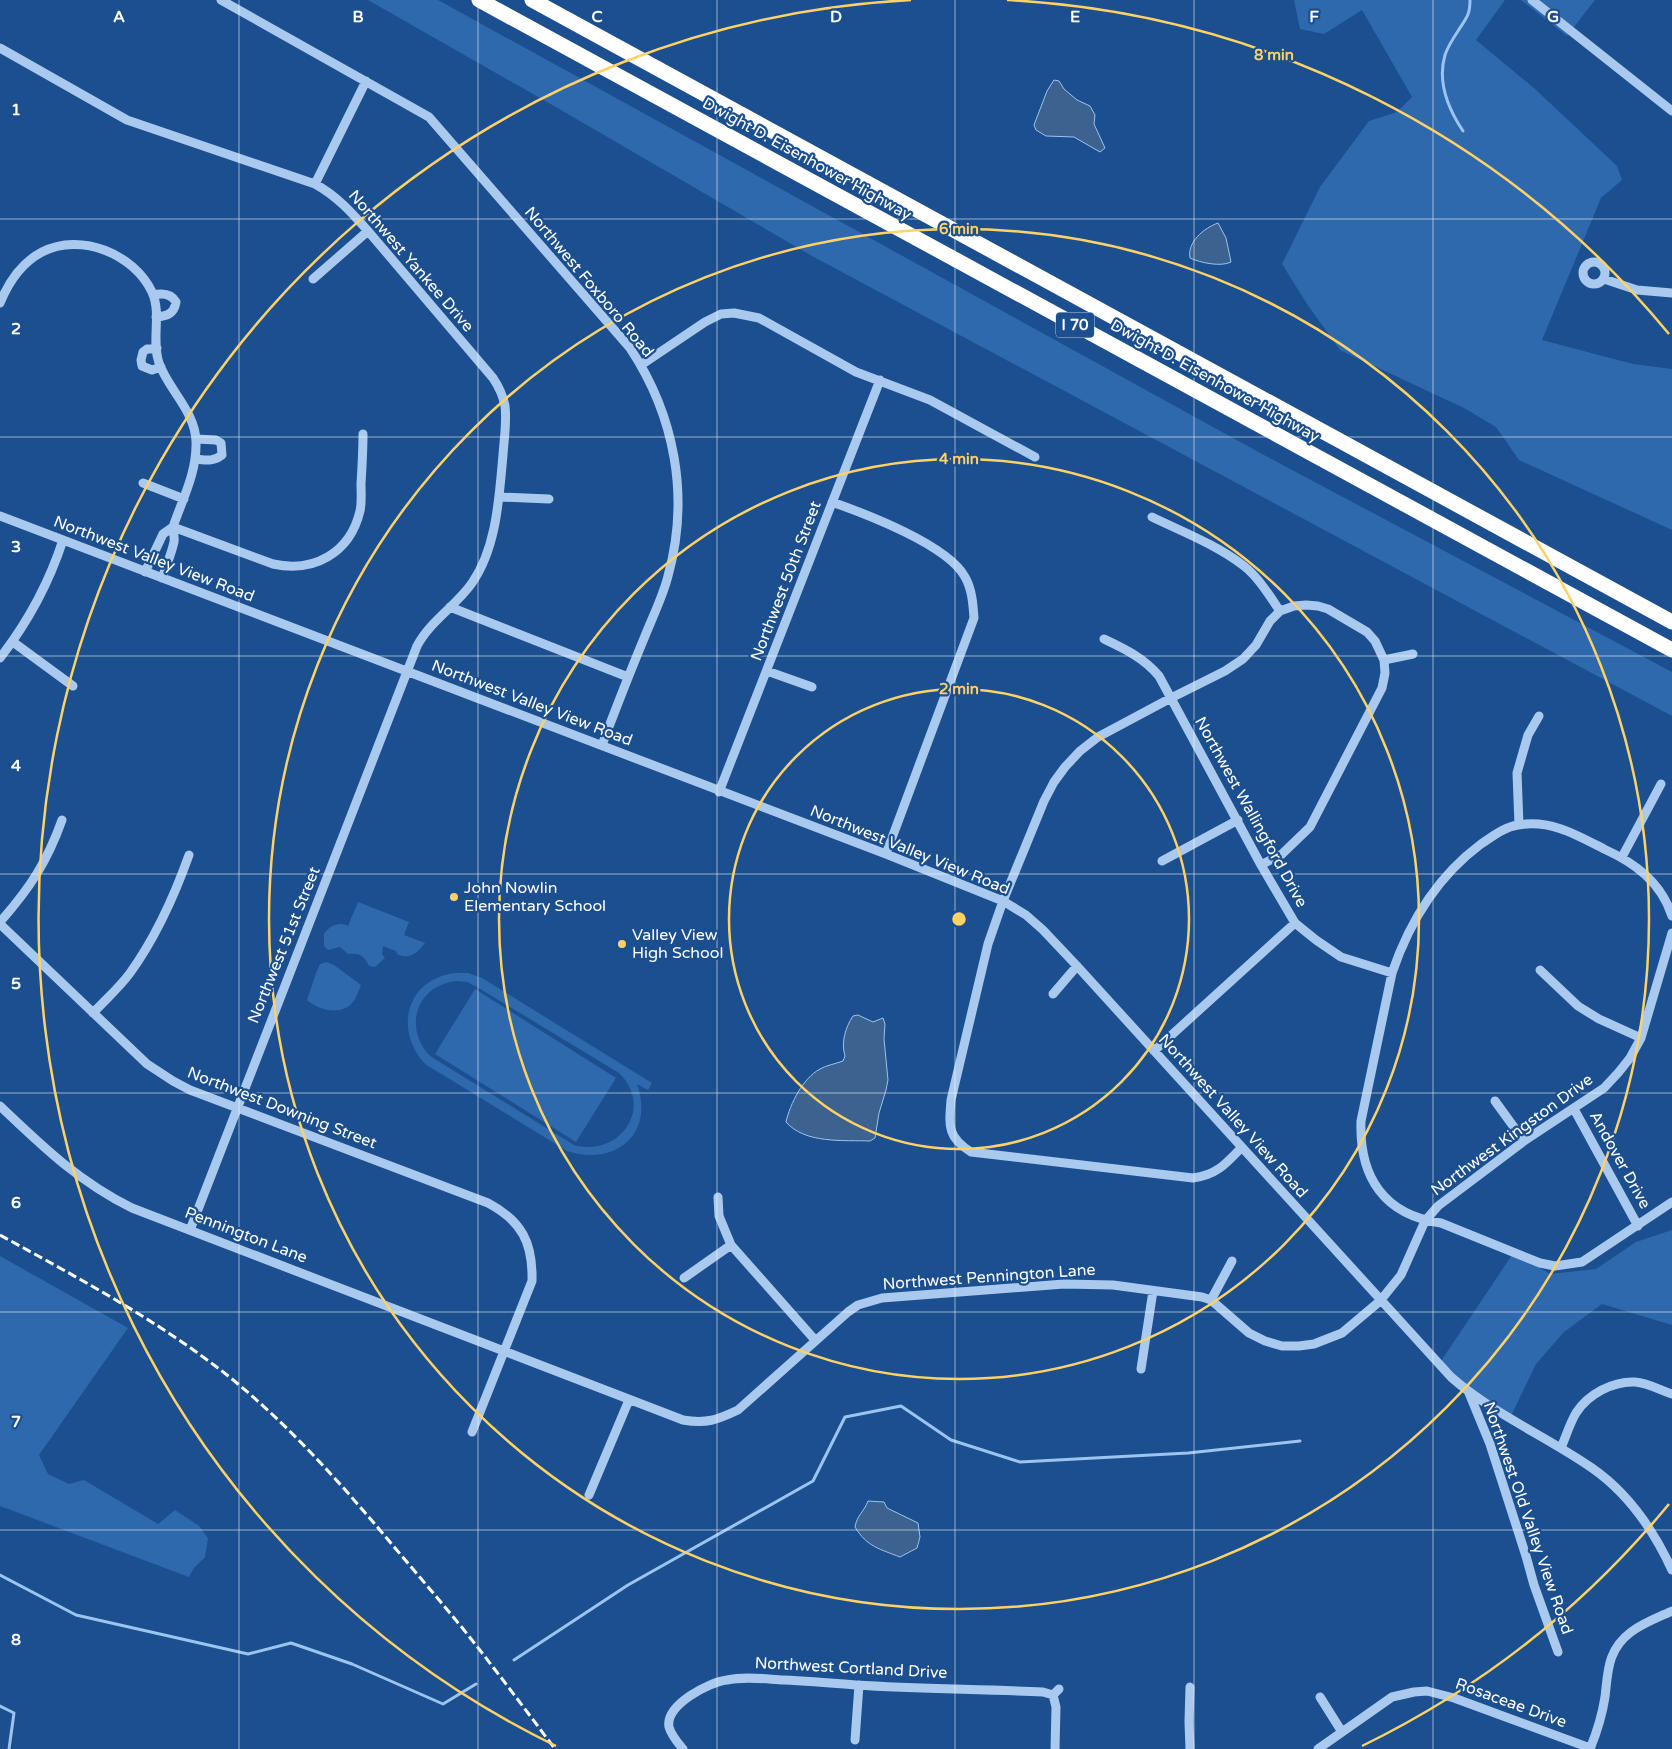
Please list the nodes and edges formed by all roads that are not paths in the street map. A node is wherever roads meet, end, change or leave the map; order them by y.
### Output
1 (221, 0) edge
2 (479, 0) edge
3 (532, 0) edge
4 (1532, 0) edge
5 (0, 48) edge
6 (366, 81) junction
7 (1672, 111) edge
8 (315, 184) junction
9 (368, 231) junction
10 (313, 279) dead end
11 (1604, 279) dead end
12 (1672, 293) edge
13 (153, 295) junction
14 (0, 303) edge
15 (156, 317) junction
16 (157, 348) junction
17 (641, 365) junction
18 (161, 367) junction
19 (880, 380) junction
20 (363, 434) dead end
21 (196, 438) junction
22 (1035, 457) dead end
23 (196, 459) junction
24 (143, 483) dead end
25 (499, 497) junction
26 (184, 499) junction
27 (549, 499) dead end
28 (832, 502) junction
29 (0, 516) edge
30 (1152, 517) dead end
31 (173, 526) junction
32 (63, 540) junction
33 (145, 572) junction
34 (162, 578) junction
35 (450, 607) junction
36 (1280, 611) junction
37 (1672, 622) edge
38 (1104, 638) dead end
39 (13, 642) junction
40 (1672, 650) edge
41 (1413, 654) dead end
42 (0, 658) edge
43 (1384, 660) junction
44 (767, 671) junction
45 (407, 672) junction
46 (628, 677) junction
47 (73, 686) dead end
48 (812, 687) dead end
49 (1171, 698) junction
50 (1539, 716) dead end
51 (602, 745) junction
52 (1661, 784) dead end
53 (719, 792) junction
54 (62, 820) dead end
55 (1238, 820) junction
56 (1519, 825) junction
57 (886, 854) junction
58 (189, 855) dead end
59 (1622, 857) junction
60 (1162, 861) dead end
61 (1261, 865) junction
62 (1003, 902) junction
63 (1672, 916) edge
64 (0, 923) edge
65 (1295, 923) junction
66 (1672, 933) edge
67 (1077, 966) junction
68 (1540, 970) dead end
69 (1392, 973) junction
70 (1053, 994) dead end
71 (93, 1013) junction
72 (1641, 1038) junction
73 (1154, 1051) junction
74 (1495, 1101) dead end
75 (0, 1106) edge
76 (236, 1107) junction
77 (1574, 1109) junction
78 (1524, 1141) junction
79 (1241, 1148) junction
80 (718, 1197) dead end
81 (1672, 1202) edge
82 (1425, 1221) junction
83 (1638, 1226) junction
84 (190, 1230) junction
85 (730, 1245) junction
86 (1232, 1261) dead end
87 (684, 1278) dead end
88 (1153, 1291) junction
89 (1211, 1300) junction
90 (1380, 1301) junction
91 (815, 1340) junction
92 (505, 1351) junction
93 (1141, 1369) dead end
94 (1469, 1393) junction
95 (1672, 1394) edge
96 (630, 1400) junction
97 (472, 1432) dead end
98 (1561, 1448) junction
99 (589, 1495) dead end
100 (1672, 1570) edge
101 (1672, 1611) edge
102 (1558, 1652) dead end
103 (859, 1685) junction
104 (1190, 1688) dead end
105 (1320, 1697) dead end
106 (1342, 1732) junction
107 (855, 1740) dead end
108 (683, 1749) edge
109 (1055, 1749) edge
110 (1190, 1749) edge
111 (1318, 1749) edge
112 (1590, 1749) edge

1 - 6 street, Northwest Foxboro Road
2 - 40 highway, Dwight D. Eisenhower Highway / I 70
3 - 37 highway, Dwight D. Eisenhower Highway / I 70
4 - 7 street
5 - 8 street, Northwest Yankee Drive
6 - 8 street
6 - 17 street, Northwest Foxboro Road
8 - 9 street, Northwest Yankee Drive
9 - 10 street
9 - 25 street, Northwest Yankee Drive
11 - 12 street
13 - 14 street
13 - 15 street
13 - 15 street
15 - 16 street
16 - 18 street
16 - 18 street
17 - 19 street
17 - 46 street, Northwest Foxboro Road
18 - 21 street
19 - 22 street
19 - 28 street, Northwest 50th Street
20 - 31 street
21 - 23 street
21 - 23 street
23 - 26 street
24 - 26 street
25 - 27 street
25 - 35 street, Northwest Yankee Drive
26 - 31 street
28 - 44 street, Northwest 50th Street
28 - 57 street
29 - 32 street, Northwest Valley View Road
30 - 36 street
31 - 33 street
31 - 34 street
32 - 33 street, Northwest Valley View Road
32 - 39 street
33 - 34 street, Northwest Valley View Road
34 - 45 street, Northwest Valley View Road
35 - 45 street, Northwest Yankee Drive
35 - 46 street
36 - 43 street
36 - 49 street
38 - 49 street, Northwest Wallingford Drive
39 - 42 street
39 - 47 street
41 - 43 street
43 - 61 street
44 - 48 street
44 - 53 street, Northwest 50th Street
45 - 51 street, Northwest Valley View Road
45 - 76 street, Northwest 51st Street
46 - 51 street, Northwest Foxboro Road
49 - 55 street, Northwest Wallingford Drive
49 - 62 street
50 - 56 street
51 - 53 street, Northwest Valley View Road
52 - 59 street
53 - 57 street, Northwest Valley View Road
54 - 64 street
55 - 60 street
55 - 61 street, Northwest Wallingford Drive
56 - 59 street
56 - 69 street
57 - 62 street, Northwest Valley View Road
58 - 71 street
59 - 63 street
61 - 65 street, Northwest Wallingford Drive
62 - 67 street, Northwest Valley View Road
62 - 79 street
64 - 71 street, Northwest Downing Street
65 - 69 street, Northwest Wallingford Drive
65 - 73 street
66 - 72 street, Northwest Kingston Drive
67 - 70 street
67 - 73 street, Northwest Valley View Road
68 - 72 street
69 - 82 street
71 - 76 street, Northwest Downing Street
72 - 77 street, Northwest Kingston Drive
73 - 79 street, Northwest Valley View Road
74 - 78 street
75 - 84 street, Pennington Lane
76 - 84 street, Northwest 51st Street
76 - 92 street, Northwest Downing Street
77 - 78 street, Northwest Kingston Drive
77 - 83 street, Andover Drive
78 - 82 street, Northwest Kingston Drive
79 - 90 street, Northwest Valley View Road
80 - 85 street
81 - 83 street
82 - 83 street
82 - 90 street, Northwest Kingston Drive
84 - 92 street, Pennington Lane
85 - 87 street
85 - 91 street
86 - 89 street
88 - 89 street, Northwest Pennington Lane
88 - 91 street, Northwest Pennington Lane
88 - 93 street
89 - 90 street
90 - 94 street, Northwest Valley View Road
91 - 96 street, Northwest Pennington Lane
92 - 96 street, Northwest Pennington Lane
92 - 97 street
94 - 98 street, Northwest Valley View Road
94 - 102 street, Northwest Old Valley View Road
95 - 98 street
96 - 99 street
98 - 100 street, Northwest Valley View Road
101 - 112 street
103 - 107 street
103 - 108 street, Northwest Cortland Drive
103 - 109 street, Northwest Cortland Drive
104 - 110 street
105 - 106 street
106 - 111 street
106 - 112 street, Rosaceae Drive

